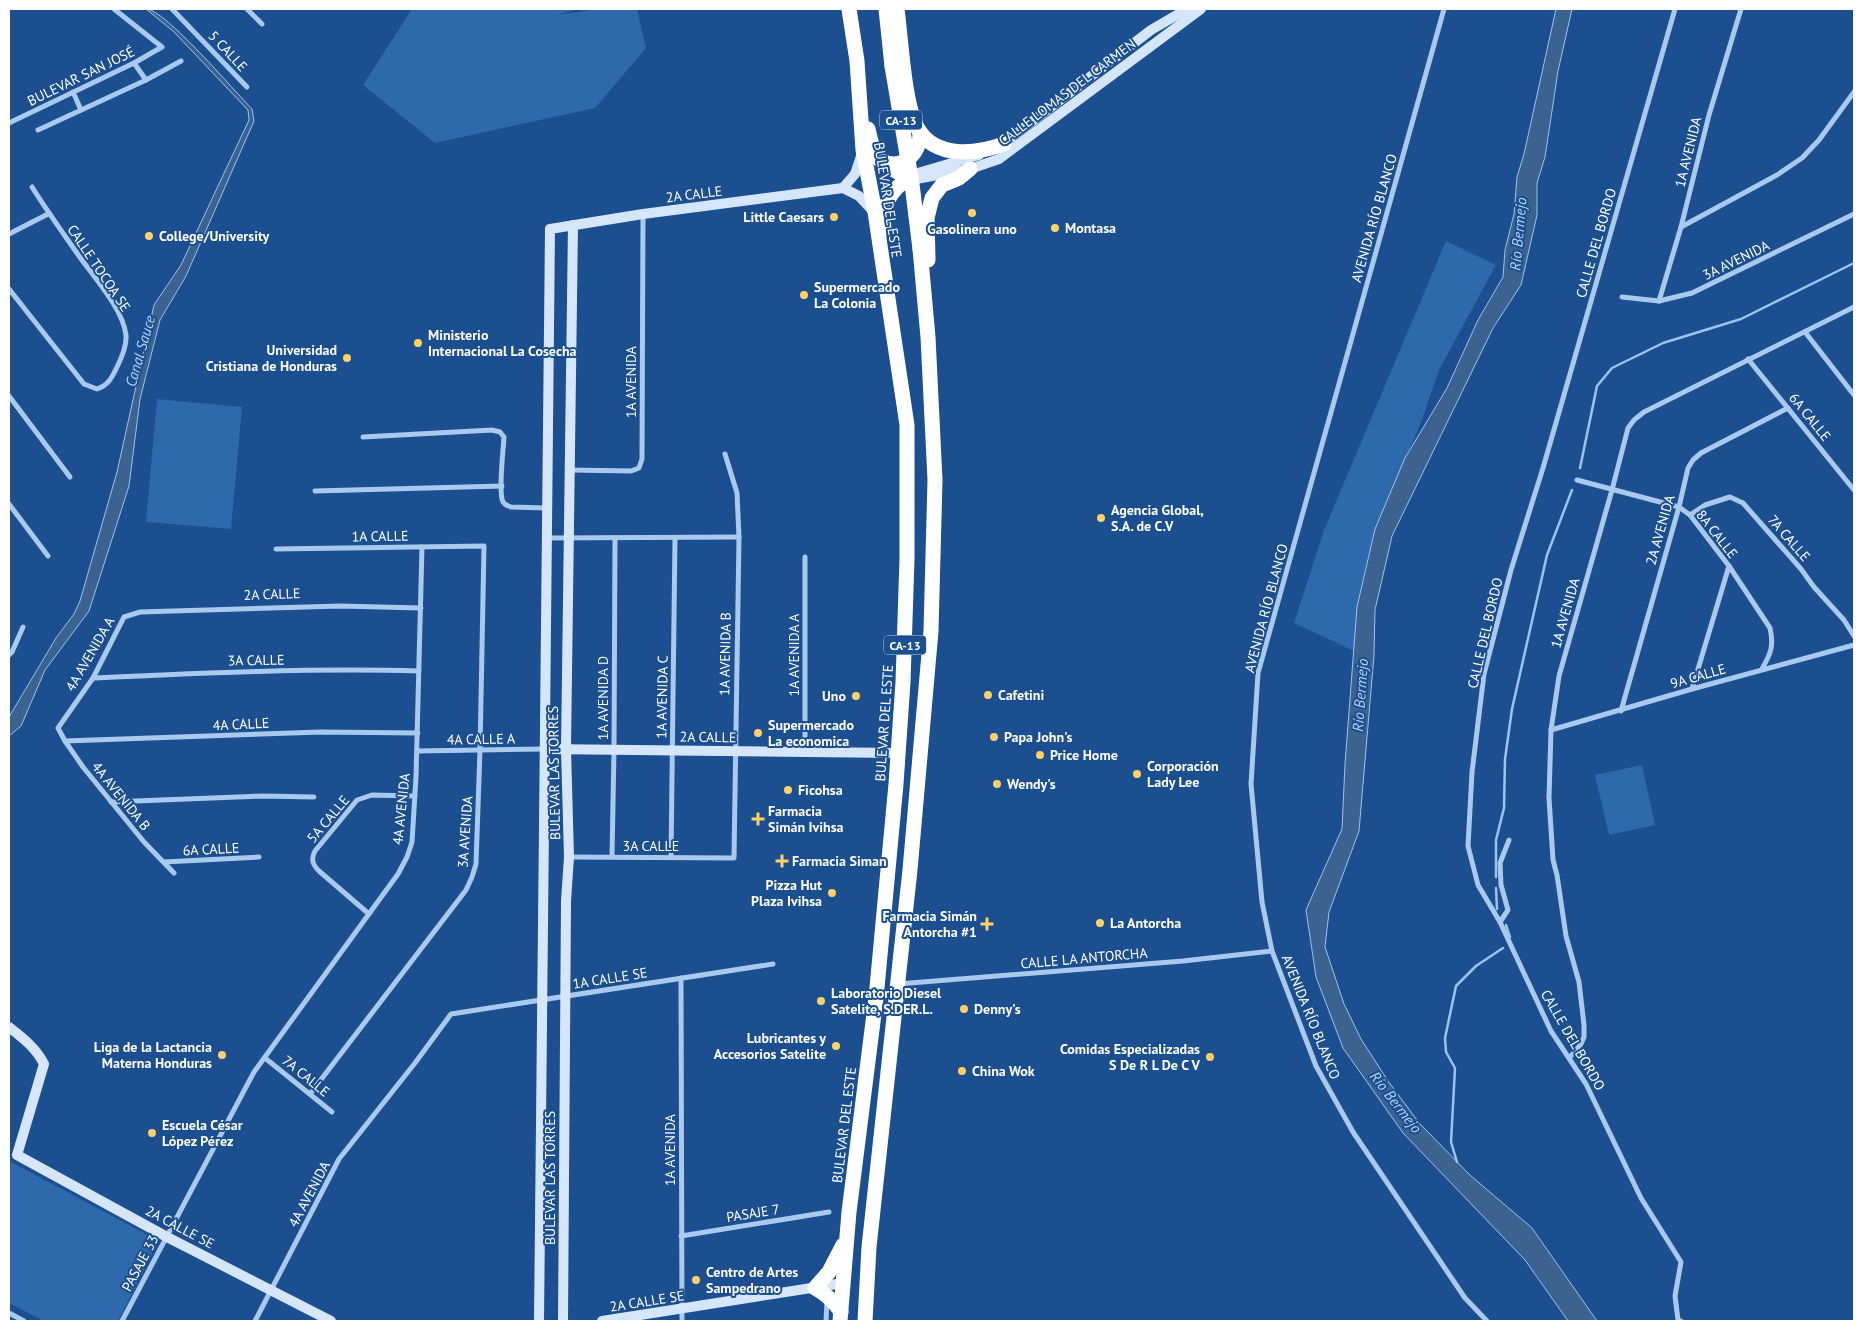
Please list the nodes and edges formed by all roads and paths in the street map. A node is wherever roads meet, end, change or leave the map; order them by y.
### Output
1 (114, 9) edge
2 (172, 9) edge
3 (247, 9) edge
4 (849, 9) edge
5 (886, 9) edge
6 (897, 9) edge
7 (1187, 9) edge
8 (1201, 9) edge
9 (1444, 9) edge
10 (1675, 9) edge
11 (1741, 9) edge
12 (262, 24) dead end
13 (857, 60) junction
14 (181, 61) dead end
15 (134, 63) junction
16 (146, 80) junction
17 (247, 87) dead end
18 (73, 92) junction
19 (1854, 92) edge
20 (81, 110) junction
21 (9, 123) edge
22 (38, 130) dead end
23 (920, 132) junction
24 (1004, 144) junction
25 (863, 150) junction
26 (879, 160) junction
27 (970, 168) junction
28 (909, 178) junction
29 (32, 186) dead end
30 (843, 188) junction
31 (874, 212) junction
32 (48, 214) junction
33 (643, 214) junction
34 (1854, 214) edge
35 (573, 225) junction
36 (1681, 227) junction
37 (550, 229) joint
38 (9, 234) edge
39 (9, 290) edge
40 (1622, 297) dead end
41 (1660, 301) junction
42 (1854, 307) edge
43 (1805, 332) junction
44 (1748, 359) junction
45 (1854, 395) edge
46 (9, 396) edge
47 (902, 397) junction
48 (1788, 408) junction
49 (363, 437) dead end
50 (725, 454) dead end
51 (570, 470) junction
52 (70, 477) dead end
53 (1577, 480) dead end
54 (502, 486) junction
55 (1612, 490) junction
56 (1854, 490) edge
57 (315, 491) dead end
58 (9, 504) edge
59 (1679, 507) junction
60 (548, 508) junction
61 (1690, 515) junction
62 (739, 537) junction
63 (548, 538) junction
64 (569, 538) junction
65 (615, 538) junction
66 (675, 538) junction
67 (484, 546) joint
68 (422, 547) junction
69 (276, 549) dead end
70 (48, 556) dead end
71 (805, 557) dead end
72 (1729, 566) junction
73 (421, 608) junction
74 (124, 617) joint
75 (23, 627) dead end
76 (931, 631) junction
77 (1854, 636) edge
78 (1853, 646) edge
79 (9, 655) edge
80 (1762, 669) junction
81 (419, 671) junction
82 (93, 678) junction
83 (1692, 689) junction
84 (1621, 711) junction
85 (58, 728) joint
86 (1551, 730) junction
87 (418, 733) junction
88 (65, 741) junction
89 (546, 749) junction
90 (566, 749) junction
91 (480, 750) junction
92 (614, 750) junction
93 (672, 750) junction
94 (417, 751) junction
95 (735, 751) junction
96 (805, 752) junction
97 (899, 753) junction
98 (415, 796) junction
99 (314, 797) dead end
100 (111, 802) junction
101 (1509, 840) dead end
102 (259, 857) dead end
103 (569, 857) junction
104 (612, 857) junction
105 (671, 857) junction
106 (734, 858) joint
107 (164, 862) junction
108 (174, 873) dead end
109 (369, 914) junction
110 (1500, 922) junction
111 (1272, 951) junction
112 (773, 964) dead end
113 (681, 978) junction
114 (898, 984) junction
115 (565, 996) junction
116 (542, 1000) junction
117 (451, 1014) joint
118 (9, 1027) edge
119 (1570, 1057) junction
120 (265, 1058) junction
121 (310, 1094) junction
122 (332, 1112) dead end
123 (13, 1153) edge
124 (829, 1212) dead end
125 (681, 1236) junction
126 (167, 1237) junction
127 (847, 1237) junction
128 (843, 1283) junction
129 (270, 1291) junction
130 (821, 1291) junction
131 (681, 1310) junction
132 (9, 1313) edge
133 (840, 1316) edge
134 (24, 1321) edge
135 (122, 1321) edge
136 (254, 1321) edge
137 (331, 1321) edge
138 (539, 1321) edge
139 (563, 1321) edge
140 (602, 1321) edge
141 (682, 1321) edge
142 (826, 1321) edge
143 (865, 1321) edge
144 (1488, 1321) edge
145 (1678, 1321) edge

1 - 15 street, BULEVAR SAN JOSÉ
2 - 17 street, 5 CALLE
3 - 12 street
4 - 13 highway, BULEVAR DEL ESTE / CA-13
5 - 76 highway, BULEVAR DEL ESTE / CA-13, bridge
6 - 23 highway
7 - 24 street, CALLE LOMAS DEL CARMEN
8 - 27 street, CALLE LOMAS DEL CARMEN
9 - 111 street, AVENIDA RÍO BLANCO
10 - 110 street, CALLE DEL BORDO
11 - 36 street, 1A AVENIDA
13 - 25 highway, BULEVAR DEL ESTE / CA-13
13 - 26 highway
14 - 16 street
15 - 16 street
15 - 18 street, BULEVAR SAN JOSÉ
16 - 20 street
18 - 20 street
18 - 21 street, BULEVAR SAN JOSÉ
19 - 36 street
20 - 22 street
23 - 24 highway
23 - 26 highway
24 - 28 street, CALLE LOMAS DEL CARMEN
25 - 30 street
25 - 31 highway, BULEVAR DEL ESTE / CA-13
26 - 28 highway
27 - 28 street, CALLE LOMAS DEL CARMEN
27 - 76 highway
28 - 47 highway
29 - 32 street, CALLE TOCOA SE
30 - 31 street
30 - 33 street, 2A CALLE
31 - 47 highway, BULEVAR DEL ESTE / CA-13
32 - 38 street
32 - 39 street, CALLE TOCOA SE
33 - 35 street, 2A CALLE
33 - 51 street, 1A AVENIDA
34 - 41 street, 3A AVENIDA
35 - 37 street, 2A CALLE
35 - 51 street, BULEVAR LAS TORRES
36 - 41 street, 1A AVENIDA
37 - 60 street, BULEVAR LAS TORRES
40 - 41 street, 3A AVENIDA
42 - 43 street, 1A AVENIDA
43 - 44 street, 1A AVENIDA
43 - 45 street
44 - 48 street, 6A CALLE
44 - 55 street, 1A AVENIDA
46 - 52 street
47 - 97 highway, BULEVAR DEL ESTE / CA-13
48 - 56 street, 6A CALLE
48 - 59 street, 2A AVENIDA
49 - 54 street
50 - 62 street, 1A AVENIDA B
51 - 64 street, BULEVAR LAS TORRES
53 - 55 street, 8A CALLE
54 - 57 street
54 - 60 street
55 - 59 street, 8A CALLE
55 - 86 street, 1A AVENIDA
58 - 70 street
59 - 61 street, 8A CALLE
59 - 84 street, 2A AVENIDA
60 - 63 street, BULEVAR LAS TORRES
61 - 72 street, 8A CALLE
61 - 77 street, 7A CALLE
62 - 66 street
62 - 95 street, 1A AVENIDA B
63 - 64 street
63 - 89 street, BULEVAR LAS TORRES
64 - 65 street
64 - 90 street, BULEVAR LAS TORRES
65 - 66 street
65 - 92 street, 1A AVENIDA D
66 - 93 street, 1A AVENIDA C
67 - 68 street, 1A CALLE
67 - 91 street, 3A AVENIDA
68 - 69 street, 1A CALLE
68 - 73 street, 4A AVENIDA
71 - 96 street, 1A AVENIDA A
72 - 80 street, 8A CALLE
72 - 83 street
73 - 74 street, 2A CALLE
73 - 81 street, 4A AVENIDA
74 - 82 street, 4A AVENIDA A
75 - 79 street
76 - 114 highway, BULEVAR DEL ESTE / CA-13
78 - 80 street, 9A CALLE
80 - 83 street, 9A CALLE
81 - 82 street, 3A CALLE
81 - 87 street, 4A AVENIDA
82 - 85 street, 4A AVENIDA A
83 - 84 street, 9A CALLE
84 - 86 street, 9A CALLE
85 - 88 street, 4A AVENIDA B
86 - 119 street, 1A AVENIDA
87 - 88 street, 4A CALLE
87 - 94 street, 4A AVENIDA
88 - 100 street, 4A AVENIDA B
89 - 90 street, 2A CALLE
89 - 91 street, 4A CALLE A
89 - 116 street, BULEVAR LAS TORRES
90 - 92 street, 2A CALLE
90 - 103 street, BULEVAR LAS TORRES
91 - 94 street, 4A CALLE A
91 - 121 street, 3A AVENIDA
92 - 93 street, 2A CALLE
92 - 104 street, 1A AVENIDA D
93 - 95 street, 2A CALLE
93 - 105 street, 1A AVENIDA C
94 - 98 street, 4A AVENIDA
95 - 96 street, 2A CALLE
95 - 106 street, 1A AVENIDA B
96 - 97 street, 2A CALLE
97 - 127 highway, BULEVAR DEL ESTE / CA-13
98 - 109 street, 4A AVENIDA
98 - 109 street, 5A CALLE
99 - 100 street, 5A CALLE
100 - 107 street, 4A AVENIDA B
101 - 110 street
102 - 107 street, 6A CALLE
103 - 104 street, 3A CALLE
103 - 115 street, BULEVAR LAS TORRES
104 - 105 street, 3A CALLE
105 - 106 street, 3A CALLE
107 - 108 street, 4A AVENIDA B
109 - 120 street, 4A AVENIDA
110 - 119 street, CALLE DEL BORDO
111 - 114 street, CALLE LA ANTORCHA
111 - 144 street, AVENIDA RÍO BLANCO
112 - 113 street, 1A CALLE SE
113 - 115 street, 1A CALLE SE
113 - 125 street, 1A AVENIDA
114 - 143 highway, BULEVAR DEL ESTE / CA-13
115 - 116 street, 1A CALLE SE
115 - 139 street, BULEVAR LAS TORRES
116 - 117 street, 1A CALLE SE
116 - 138 street, BULEVAR LAS TORRES
117 - 129 street, 4A AVENIDA
118 - 123 street
119 - 145 street, CALLE DEL BORDO
120 - 121 street, 7A CALLE
120 - 126 street, PASAJE 33
121 - 122 street, 7A CALLE
123 - 126 street, 2A CALLE SE
124 - 125 street, PASAJE 7
125 - 131 street, 1A AVENIDA
126 - 129 street, 2A CALLE SE
126 - 135 street, PASAJE 33
127 - 128 highway, BULEVAR DEL ESTE / CA-13
127 - 130 highway
128 - 130 street, 2A CALLE SE
128 - 133 highway, BULEVAR DEL ESTE / CA-13
129 - 136 street, 4A AVENIDA
129 - 137 street, 2A CALLE SE
130 - 131 street, 2A CALLE SE
130 - 133 highway
130 - 142 street
131 - 140 street, 2A CALLE SE
131 - 141 street, 1A AVENIDA
132 - 134 street

